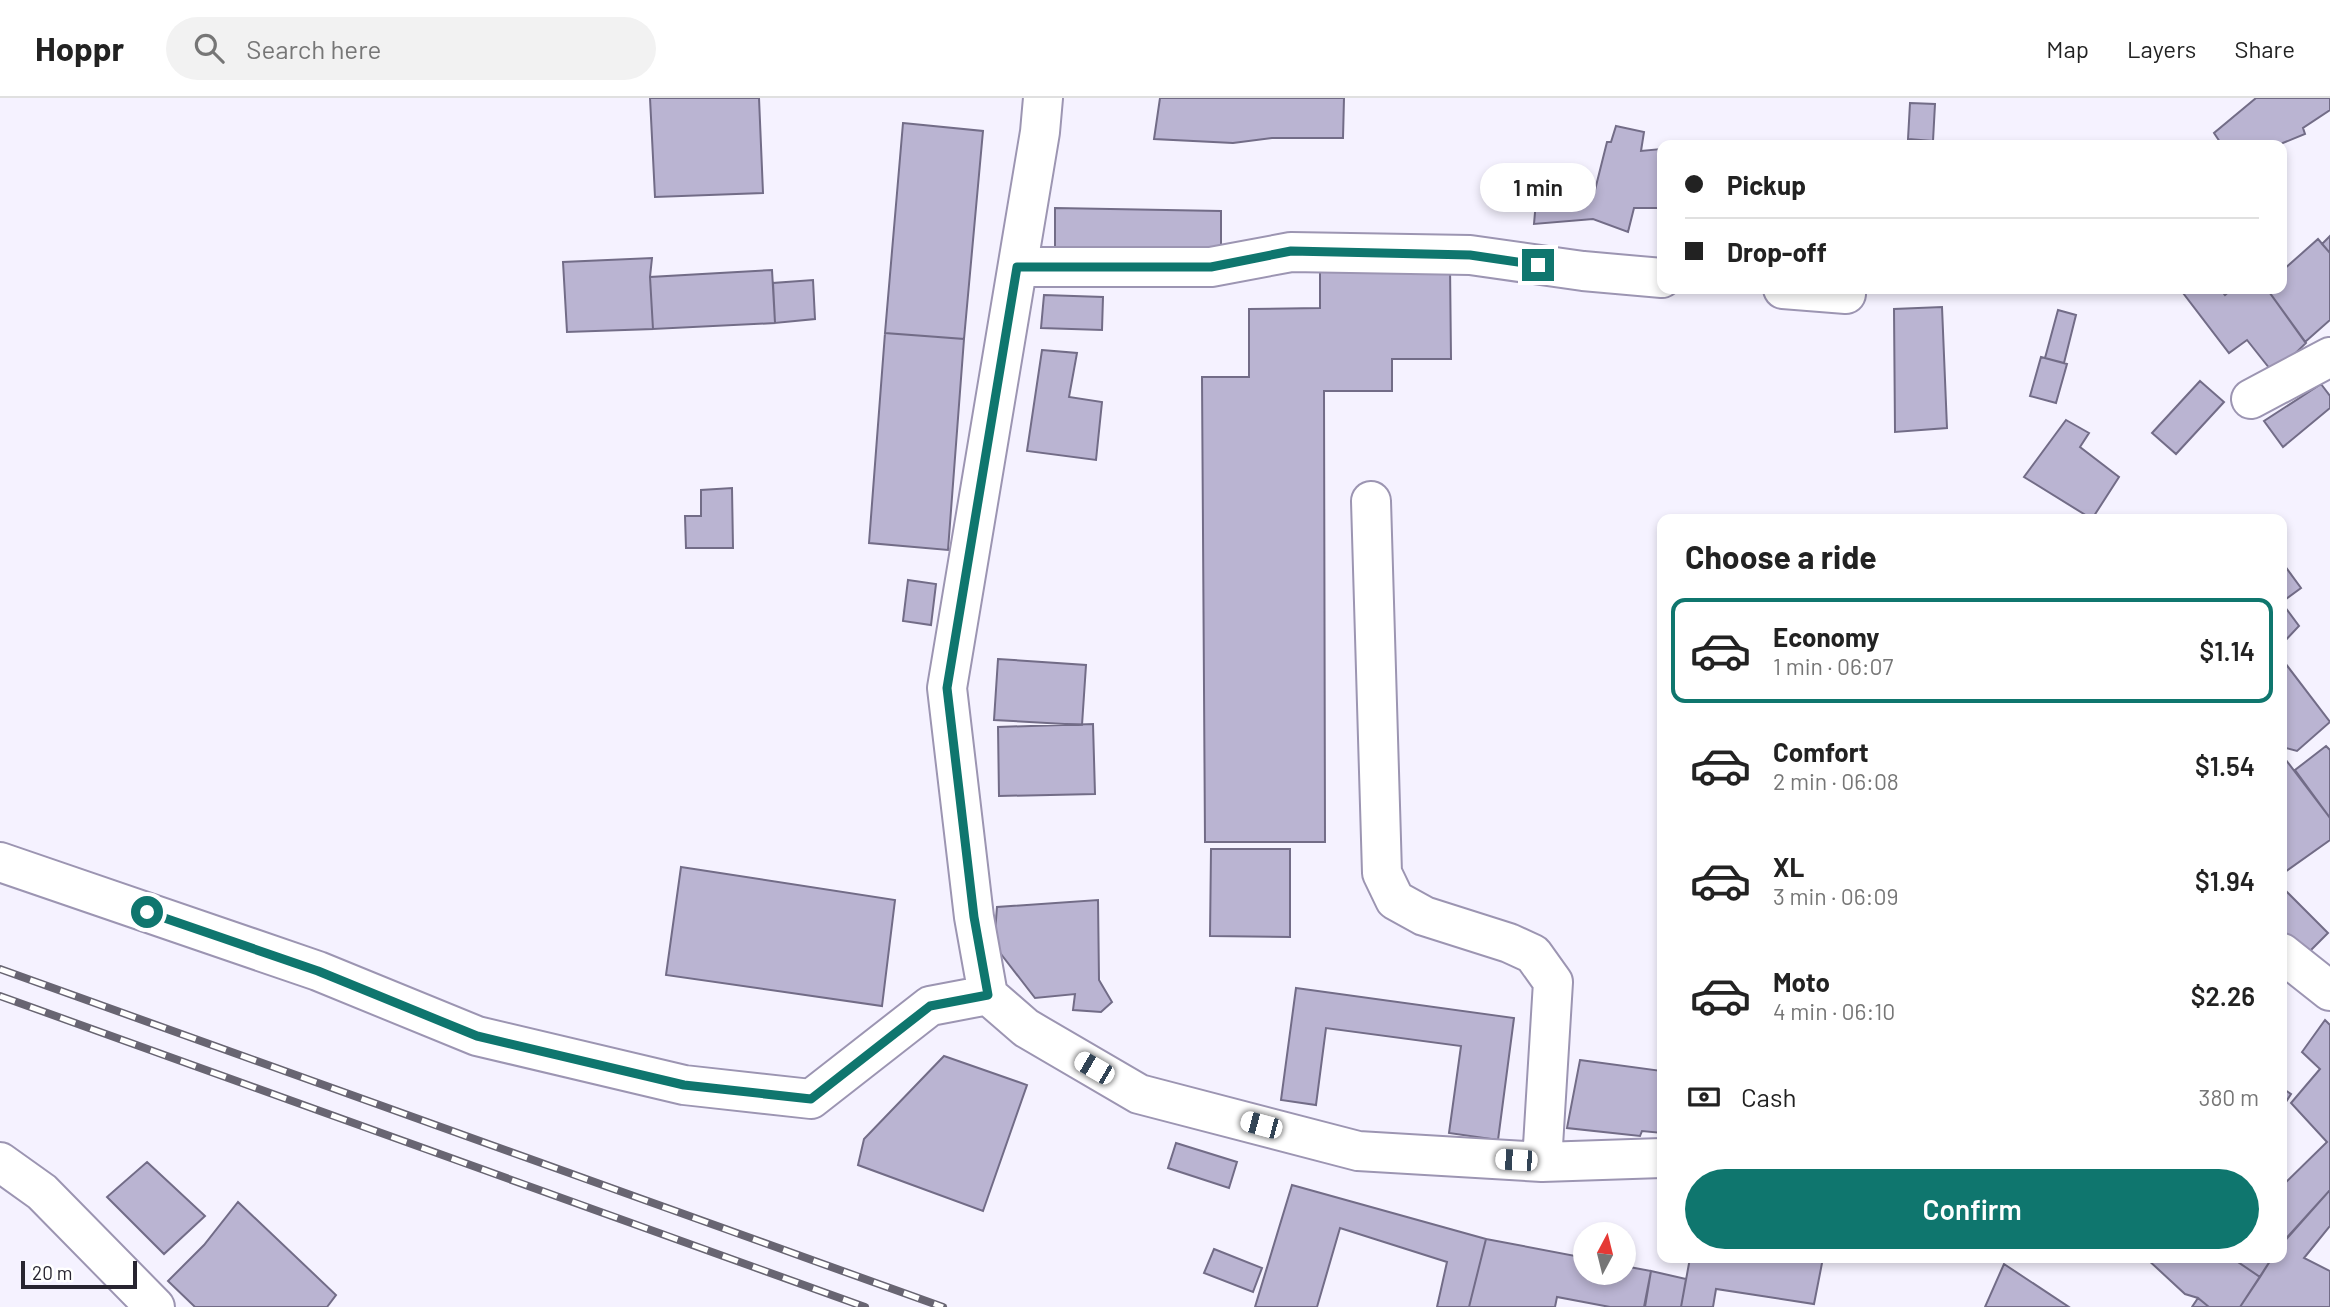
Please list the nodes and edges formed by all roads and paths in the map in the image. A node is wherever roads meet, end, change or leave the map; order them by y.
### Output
1 (1043, 98) edge
2 (1017, 267) junction
3 (1657, 278) edge
4 (2330, 357) edge
5 (2251, 399) dead end
6 (1371, 501) dead end
7 (0, 862) edge
8 (2287, 957) edge
9 (2330, 991) edge
10 (988, 995) junction
11 (1657, 1158) edge
12 (1542, 1161) junction
13 (0, 1162) edge
14 (155, 1307) edge

1 - 2 street
2 - 3 street
2 - 10 street
4 - 5 street
6 - 12 street
7 - 10 street
8 - 9 street
10 - 12 street
11 - 12 street
13 - 14 street

